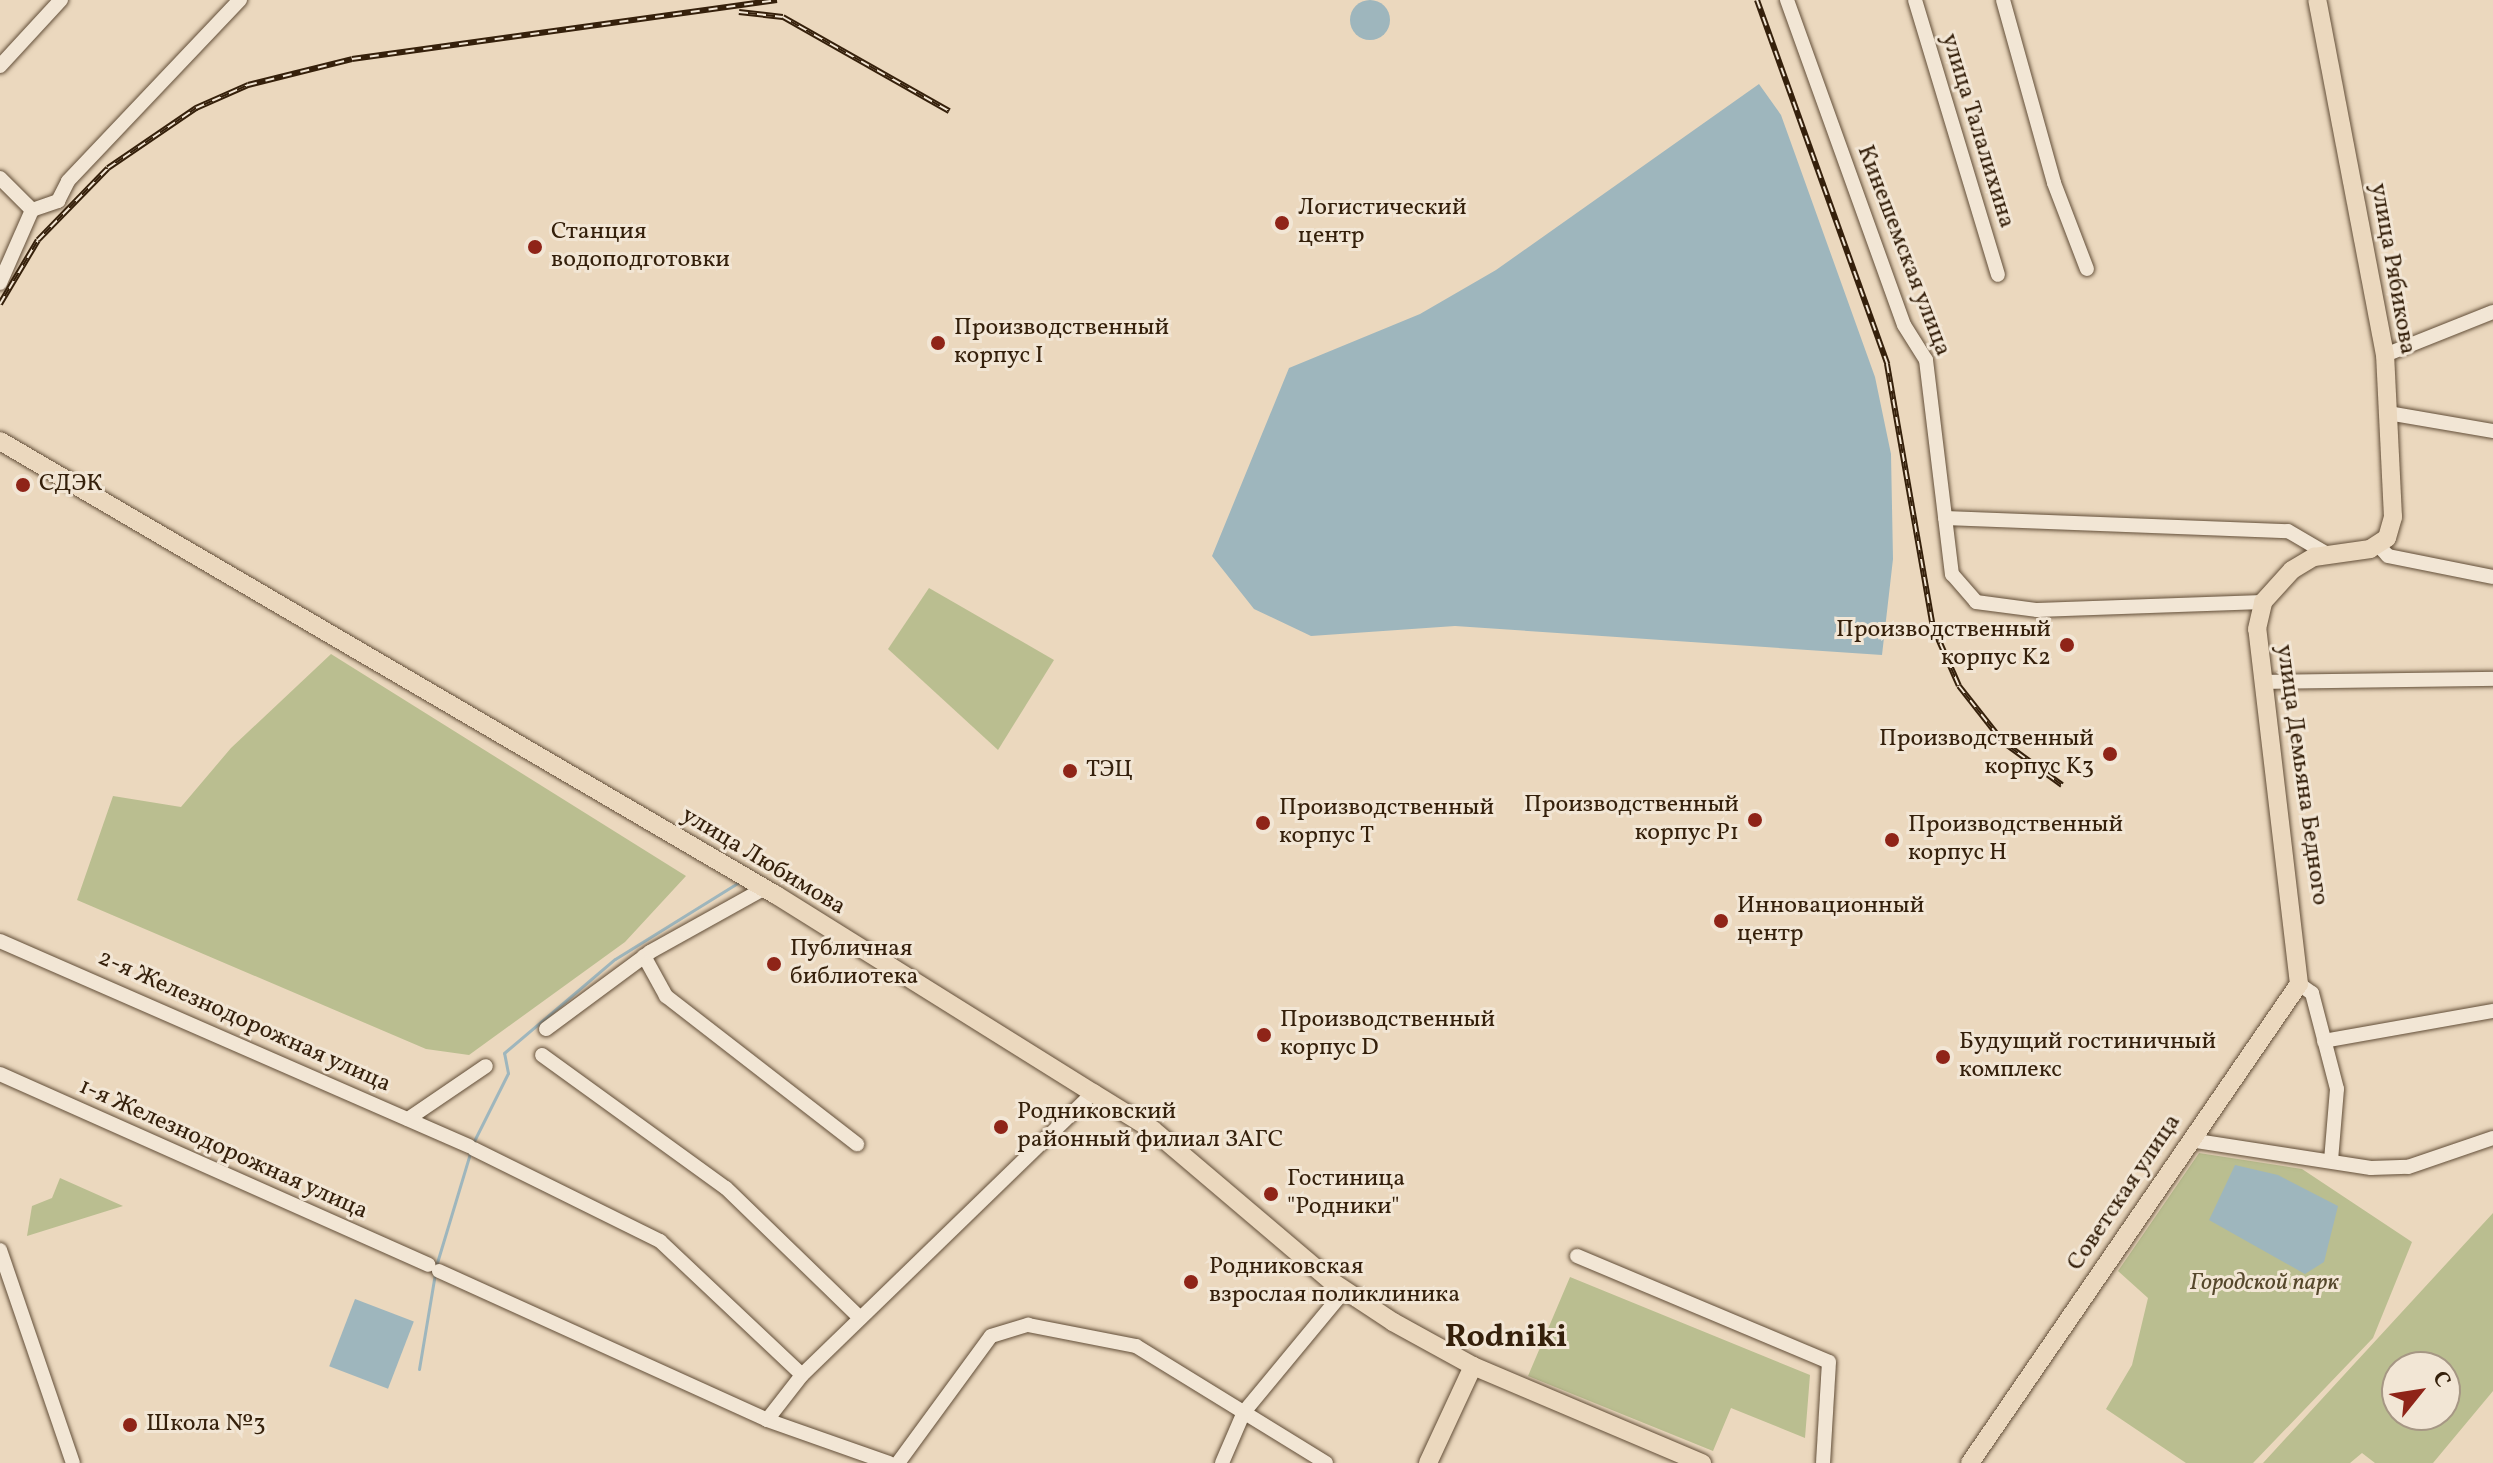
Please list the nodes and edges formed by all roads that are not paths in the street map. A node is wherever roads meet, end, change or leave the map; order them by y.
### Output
1 (61, 0) edge
2 (240, 0) edge
3 (1787, 0) edge
4 (1915, 0) edge
5 (2003, 0) edge
6 (2317, 0) edge
7 (0, 66) edge
8 (0, 178) edge
9 (32, 210) junction
10 (2087, 269) dead end
11 (1998, 275) dead end
12 (0, 283) edge
13 (2493, 312) edge
14 (2385, 355) junction
15 (2388, 413) junction
16 (2493, 431) edge
17 (0, 441) edge
18 (1945, 518) junction
19 (2377, 544) junction
20 (2329, 555) junction
21 (2493, 577) edge
22 (2263, 602) junction
23 (2493, 679) edge
24 (2264, 682) junction
25 (752, 882) junction
26 (0, 941) edge
27 (644, 956) junction
28 (2299, 984) junction
29 (2493, 1011) edge
30 (546, 1029) dead end
31 (2324, 1041) junction
32 (542, 1055) dead end
33 (486, 1066) dead end
34 (0, 1074) edge
35 (1093, 1093) junction
36 (408, 1119) junction
37 (2493, 1138) edge
38 (2190, 1140) junction
39 (857, 1144) dead end
40 (2331, 1161) junction
41 (0, 1250) edge
42 (1577, 1256) dead end
43 (1345, 1290) junction
44 (860, 1318) junction
45 (1473, 1366) junction
46 (802, 1375) junction
47 (1244, 1412) junction
48 (767, 1420) junction
49 (73, 1463) edge
50 (889, 1463) edge
51 (898, 1463) edge
52 (1222, 1463) edge
53 (1326, 1463) edge
54 (1428, 1463) edge
55 (1702, 1463) edge
56 (1823, 1463) edge
57 (1970, 1463) edge

1 - 7 street
2 - 9 street
3 - 18 street, Кинешемская улица
4 - 11 street, улица Талалихина
5 - 10 street
6 - 14 main road, улица Рябикова
8 - 9 street
9 - 12 street
13 - 14 street
14 - 15 main road, улица Рябикова
15 - 16 street
15 - 19 main road, улица Рябикова
17 - 25 main road, улица Любимова
18 - 20 street
18 - 22 street, Кинешемская улица
19 - 20 main road
19 - 21 street
20 - 22 main road
22 - 24 main road, улица Демьяна Бедного
23 - 24 street
24 - 28 main road, улица Демьяна Бедного
25 - 27 street
25 - 35 main road, улица Любимова
26 - 36 street, 2-я Железнодорожная улица
27 - 30 street
27 - 39 street
28 - 31 street
28 - 38 main road, Советская улица
29 - 31 street
31 - 40 street
32 - 44 street
33 - 36 street
34 - 48 street, 1-я Железнодорожная улица
35 - 43 main road, улица Любимова
35 - 44 street
36 - 46 street, 2-я Железнодорожная улица
37 - 40 street
38 - 40 street
38 - 57 main road, Советская улица
41 - 49 street
42 - 56 street
43 - 45 main road, улица Любимова
43 - 47 street
44 - 46 street
45 - 54 main road
45 - 55 main road
46 - 48 street
47 - 51 street
47 - 52 street
47 - 53 street
48 - 50 street, 1-я Железнодорожная улица

